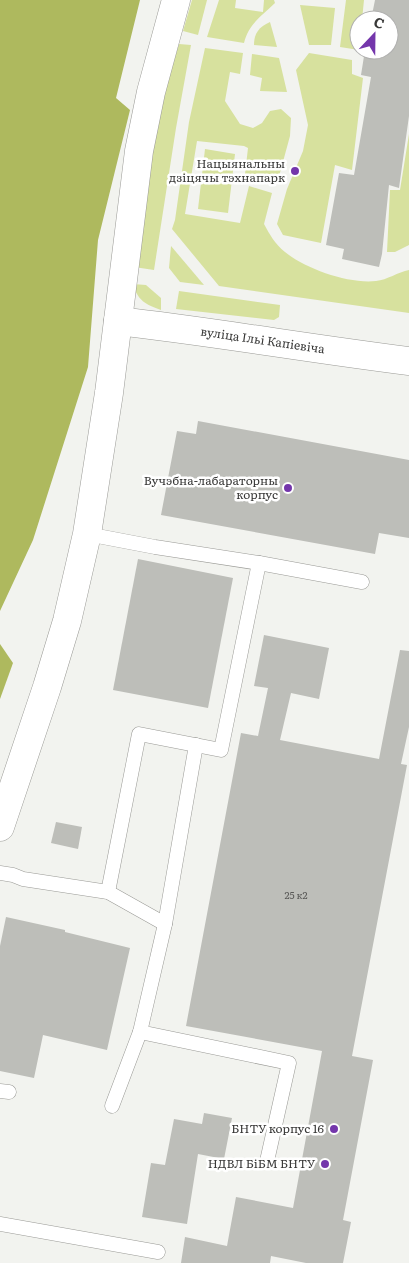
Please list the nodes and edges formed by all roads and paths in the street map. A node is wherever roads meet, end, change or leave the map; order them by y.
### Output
1 (176, 0) edge
2 (118, 321) junction
3 (409, 361) edge
4 (87, 534) junction
5 (259, 564) junction
6 (362, 582) dead end
7 (196, 745) junction
8 (0, 827) edge
9 (0, 873) edge
10 (108, 892) junction
11 (165, 924) junction
12 (140, 1032) junction
13 (112, 1106) dead end
14 (267, 1161) dead end
15 (0, 1224) edge
16 (158, 1252) dead end

1 - 2 street
2 - 3 street, вуліца Ільі Капіевіча
2 - 4 street
4 - 5 lane
4 - 8 street
5 - 6 lane
5 - 7 lane
7 - 10 lane
7 - 11 lane
9 - 10 lane
10 - 11 lane
11 - 12 lane
12 - 13 lane
12 - 14 lane
15 - 16 lane

